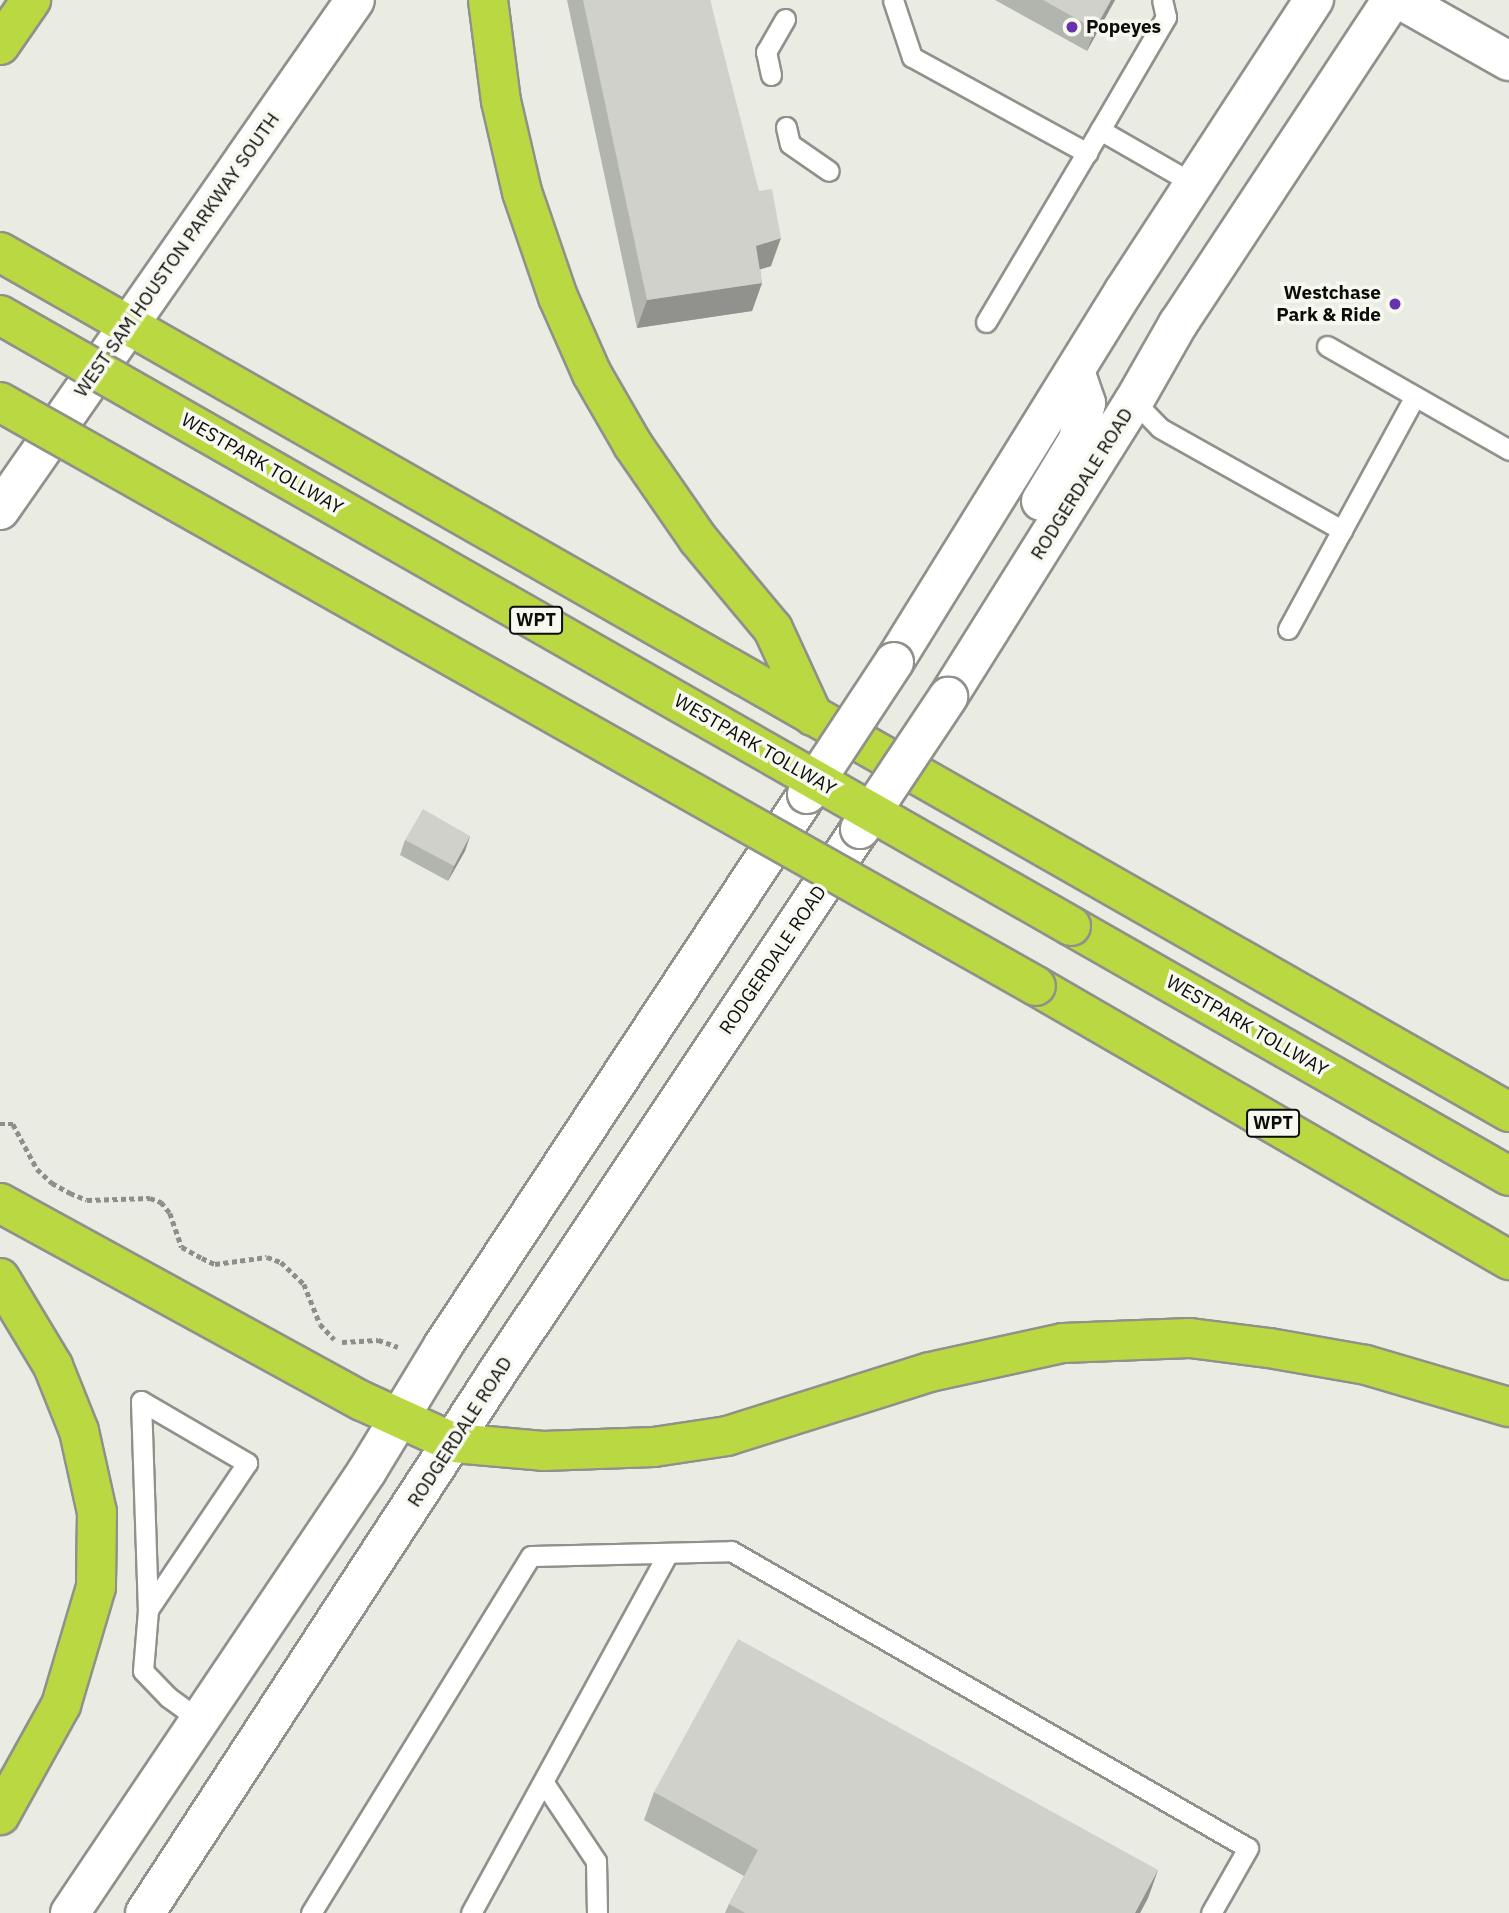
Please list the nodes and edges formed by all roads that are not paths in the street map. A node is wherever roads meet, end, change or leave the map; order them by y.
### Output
1 (31, 0) edge
2 (355, 0) edge
3 (488, 0) edge
4 (893, 0) edge
5 (1162, 0) edge
6 (1314, 0) edge
7 (1392, 0) edge
8 (1401, 0) edge
9 (785, 19) dead end
10 (0, 45) edge
11 (1509, 61) edge
12 (771, 75) dead end
13 (786, 127) dead end
14 (1100, 130) junction
15 (1087, 153) junction
16 (829, 170) dead end
17 (1194, 184) junction
18 (0, 252) edge
19 (0, 315) edge
20 (986, 322) dead end
21 (128, 326) junction
22 (1327, 346) dead end
23 (1075, 371) junction
24 (1415, 396) junction
25 (1134, 401) junction
26 (0, 402) edge
27 (1509, 450) edge
28 (0, 510) edge
29 (1342, 530) junction
30 (996, 621) junction
31 (1288, 629) dead end
32 (813, 716) junction
33 (1509, 1112) edge
34 (1509, 1176) edge
35 (0, 1203) edge
36 (1509, 1260) edge
37 (0, 1278) edge
38 (1509, 1407) edge
39 (399, 1420) junction
40 (454, 1443) junction
41 (668, 1553) junction
42 (148, 1610) junction
43 (200, 1720) junction
44 (544, 1783) junction
45 (0, 1815) edge
46 (70, 1913) edge
47 (145, 1913) edge
48 (311, 1913) edge
49 (471, 1913) edge
50 (597, 1913) edge
51 (1211, 1913) edge

1 - 10 highway
2 - 21 street, WEST SAM HOUSTON PARKWAY SOUTH
3 - 32 highway
4 - 15 lane
5 - 14 lane
6 - 17 street
7 - 25 street, RODGERDALE ROAD
8 - 11 street
9 - 12 lane
13 - 16 lane
14 - 15 lane
14 - 17 lane
15 - 20 lane
17 - 23 street
18 - 21 highway
19 - 34 highway, WESTPARK TOLLWAY / WPT, bridge
21 - 28 street, WEST SAM HOUSTON PARKWAY SOUTH
21 - 32 highway
22 - 24 lane
23 - 30 street
23 - 39 street, bridge
24 - 27 lane
24 - 29 lane
25 - 29 lane
25 - 30 street, RODGERDALE ROAD
26 - 36 highway, WPT, bridge
29 - 31 lane
30 - 40 street, RODGERDALE ROAD, bridge
32 - 33 highway
35 - 39 highway
37 - 45 highway
38 - 40 highway
39 - 40 highway
39 - 43 street
40 - 47 street, RODGERDALE ROAD
41 - 44 lane
41 - 48 lane
41 - 51 lane
42 - 42 lane
42 - 43 lane
43 - 46 street
44 - 49 lane
44 - 50 lane

